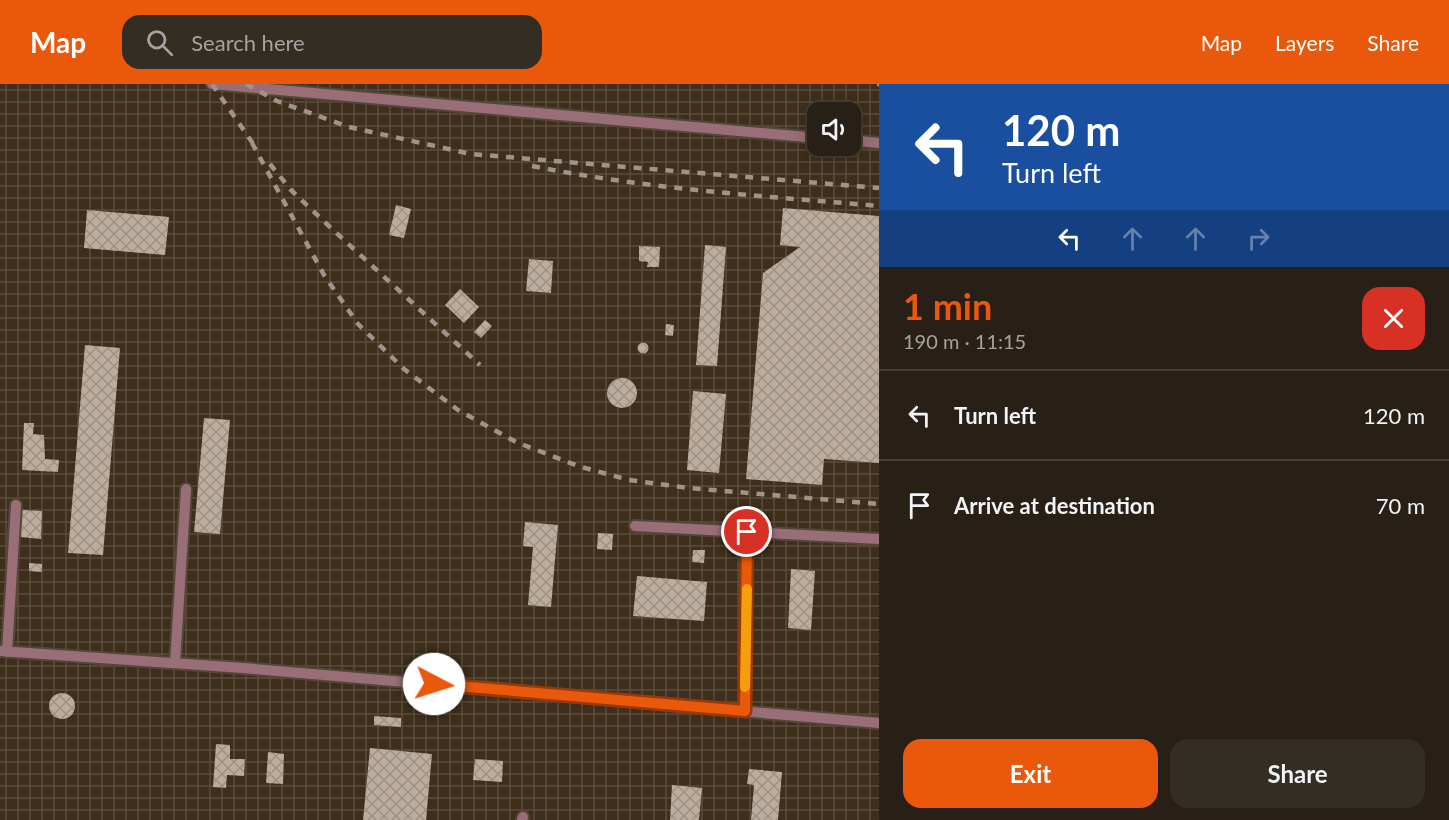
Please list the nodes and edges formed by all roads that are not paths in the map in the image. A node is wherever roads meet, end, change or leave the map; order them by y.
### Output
1 (212, 84) edge
2 (807, 137) edge
3 (861, 141) edge
4 (879, 143) edge
5 (186, 489) dead end
6 (16, 505) dead end
7 (635, 526) dead end
8 (747, 532) junction
9 (879, 539) edge
10 (3, 652) edge
11 (175, 663) junction
12 (745, 711) junction
13 (879, 723) edge

1 - 2 lane
3 - 4 lane
5 - 11 lane
6 - 10 lane
7 - 8 lane
8 - 9 lane
8 - 12 lane
10 - 11 lane
11 - 12 lane
12 - 13 lane

